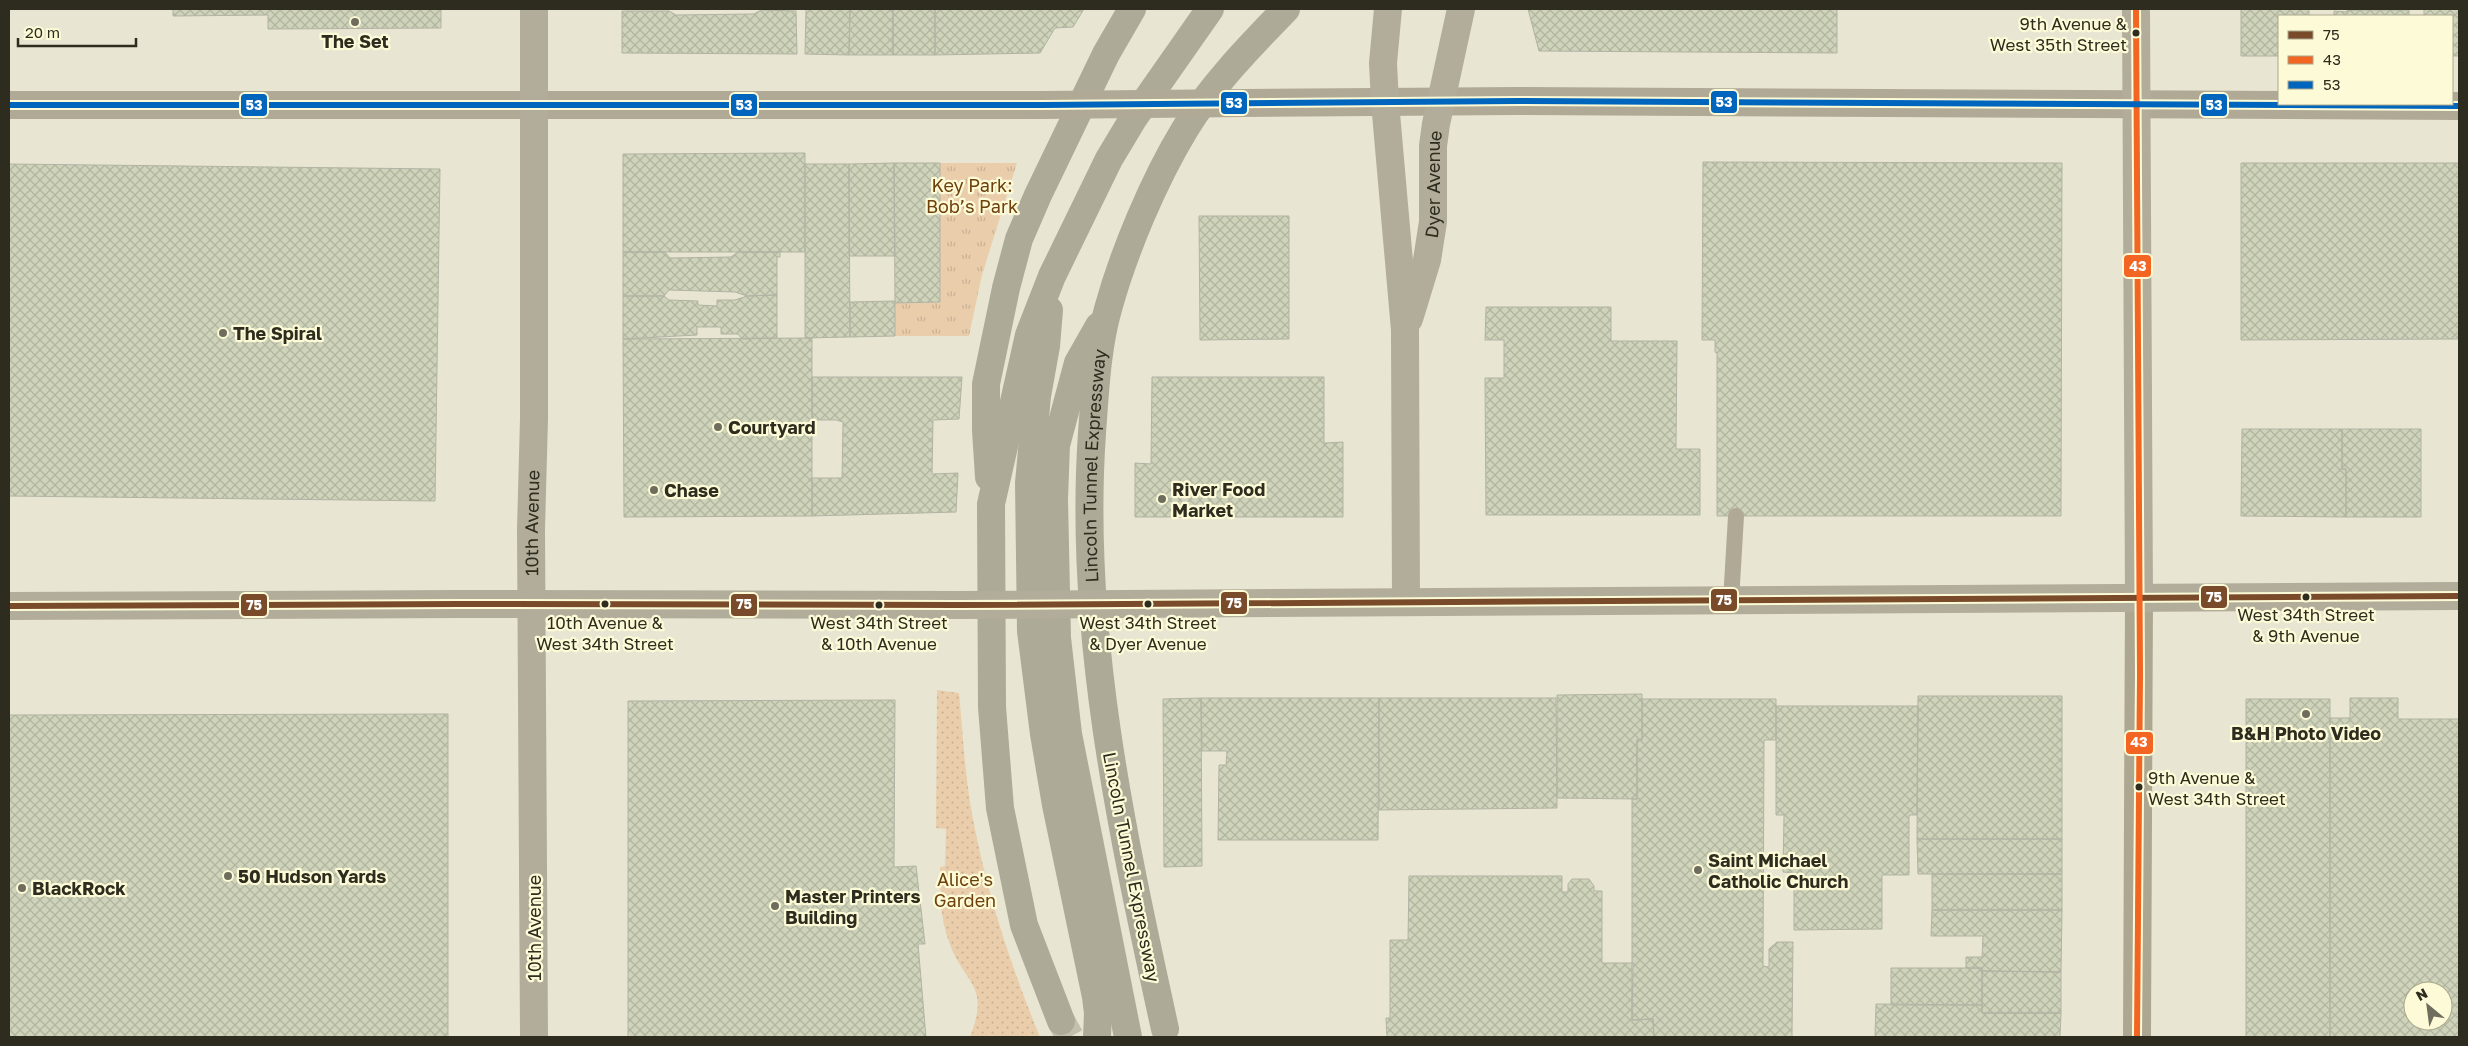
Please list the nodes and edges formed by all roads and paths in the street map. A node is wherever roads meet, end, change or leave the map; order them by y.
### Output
1 (534, 9) edge
2 (1132, 9) edge
3 (1210, 9) edge
4 (1286, 9) edge
5 (1388, 9) edge
6 (1461, 9) edge
7 (2136, 9) edge
8 (1385, 102) junction
9 (1440, 102) junction
10 (2135, 104) junction
11 (9, 105) edge
12 (2278, 105) edge
13 (2297, 105) edge
14 (534, 106) junction
15 (2459, 106) edge
16 (1052, 276) junction
17 (1108, 310) junction
18 (1405, 330) junction
19 (991, 504) junction
20 (1736, 516) dead end
21 (2459, 596) edge
22 (2139, 598) junction
23 (1731, 601) junction
24 (1406, 602) junction
25 (532, 604) junction
26 (9, 606) edge
27 (1061, 1021) tunnel mouth
28 (1165, 1029) dead end
29 (534, 1037) edge
30 (1097, 1037) edge
31 (1128, 1037) edge
32 (2137, 1037) edge

1 - 14 main road, 10th Avenue
2 - 19 highway
3 - 16 highway
4 - 17 highway, Lincoln Tunnel Expressway
5 - 8 main road, Dyer Avenue
6 - 9 main road, Dyer Avenue
7 - 10 main road
8 - 9 street
8 - 14 street, bridge
8 - 18 main road, Dyer Avenue
9 - 10 street
9 - 18 main road, Dyer Avenue
10 - 12 street
10 - 22 main road
11 - 14 street
13 - 15 street
14 - 25 main road, 10th Avenue
16 - 19 highway
16 - 30 highway
17 - 28 highway, Lincoln Tunnel Expressway
17 - 31 highway
18 - 24 main road, Dyer Avenue
19 - 27 highway
20 - 23 lane
21 - 22 main road
22 - 23 main road
22 - 32 main road
23 - 24 main road
24 - 25 main road, bridge
25 - 26 main road
25 - 29 main road, 10th Avenue

